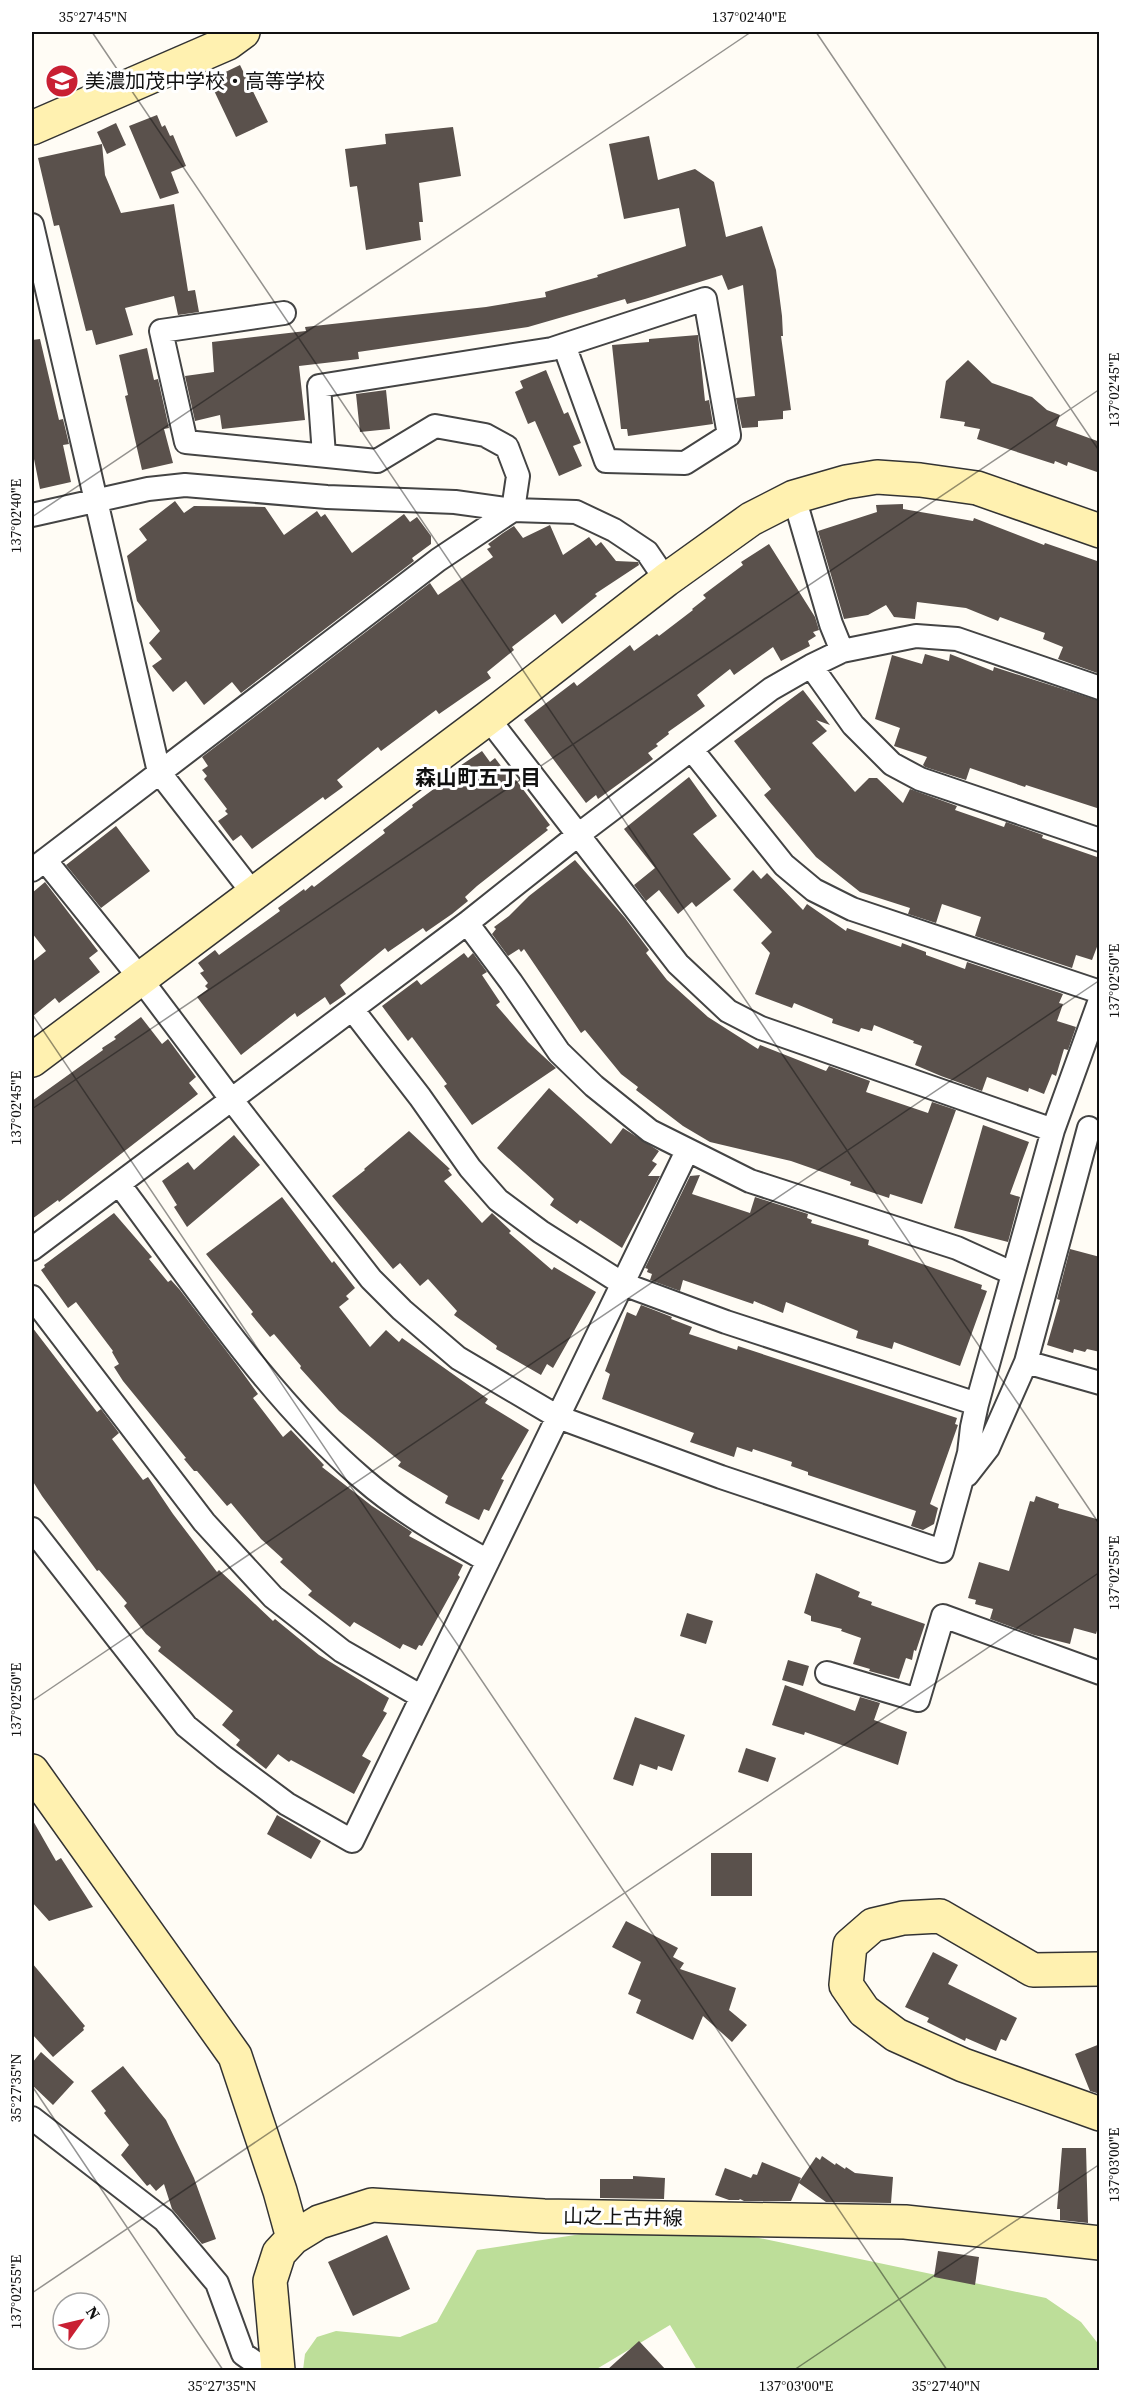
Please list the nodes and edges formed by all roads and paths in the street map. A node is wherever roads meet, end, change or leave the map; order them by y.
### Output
1 (243, 32) edge
2 (32, 128) edge
3 (32, 225) edge
4 (284, 313) dead end
5 (564, 345) junction
6 (324, 455) junction
7 (794, 497) junction
8 (96, 500) junction
9 (513, 510) junction
10 (32, 515) edge
11 (1100, 531) edge
12 (666, 580) junction
13 (842, 651) junction
14 (811, 666) junction
15 (1100, 688) edge
16 (488, 718) junction
17 (692, 750) junction
18 (159, 772) junction
19 (578, 835) junction
20 (1100, 840) edge
21 (38, 865) edge
22 (253, 893) junction
23 (467, 923) junction
24 (140, 978) junction
25 (1100, 992) edge
26 (1100, 1000) edge
27 (352, 1009) junction
28 (32, 1060) edge
29 (231, 1099) junction
30 (1089, 1128) dead end
31 (1053, 1130) junction
32 (687, 1150) junction
33 (119, 1184) junction
34 (32, 1249) edge
35 (1012, 1274) junction
36 (623, 1284) junction
37 (32, 1297) edge
38 (1026, 1362) junction
39 (1100, 1383) edge
40 (977, 1404) junction
41 (558, 1416) junction
42 (961, 1482) junction
43 (32, 1529) edge
44 (489, 1561) junction
45 (826, 1673) dead end
46 (1100, 1673) edge
47 (422, 1697) junction
48 (32, 1771) edge
49 (1100, 1969) edge
50 (1100, 2114) edge
51 (32, 2118) edge
52 (293, 2238) junction
53 (1100, 2243) edge
54 (266, 2370) edge
55 (279, 2370) edge

1 - 2 street
3 - 8 street
4 - 6 street
5 - 5 street
5 - 6 street
6 - 9 street
7 - 11 street
7 - 12 street
7 - 13 street
8 - 9 street
8 - 10 street
8 - 18 street
9 - 12 street
9 - 18 street
12 - 16 street
13 - 14 street
13 - 15 street
14 - 17 street
14 - 20 street
16 - 19 street
16 - 22 street
17 - 19 street
17 - 25 street
18 - 21 street
18 - 22 street
19 - 23 street
19 - 31 street
21 - 24 street
22 - 24 street
23 - 27 street
23 - 32 street
24 - 28 street
24 - 29 street
26 - 31 street
27 - 29 street
27 - 36 street
29 - 33 street
29 - 41 street
30 - 38 street
31 - 35 street
32 - 35 street
32 - 36 street
33 - 34 street
33 - 44 street
35 - 40 street
36 - 40 street
36 - 41 street
37 - 47 street
38 - 39 street
38 - 42 street
40 - 42 street
41 - 42 street
41 - 44 street
43 - 47 street
44 - 47 street
45 - 46 street
48 - 52 street
49 - 50 street
51 - 54 street
52 - 53 street, 山之上古井線
52 - 55 street, 山之上古井線

